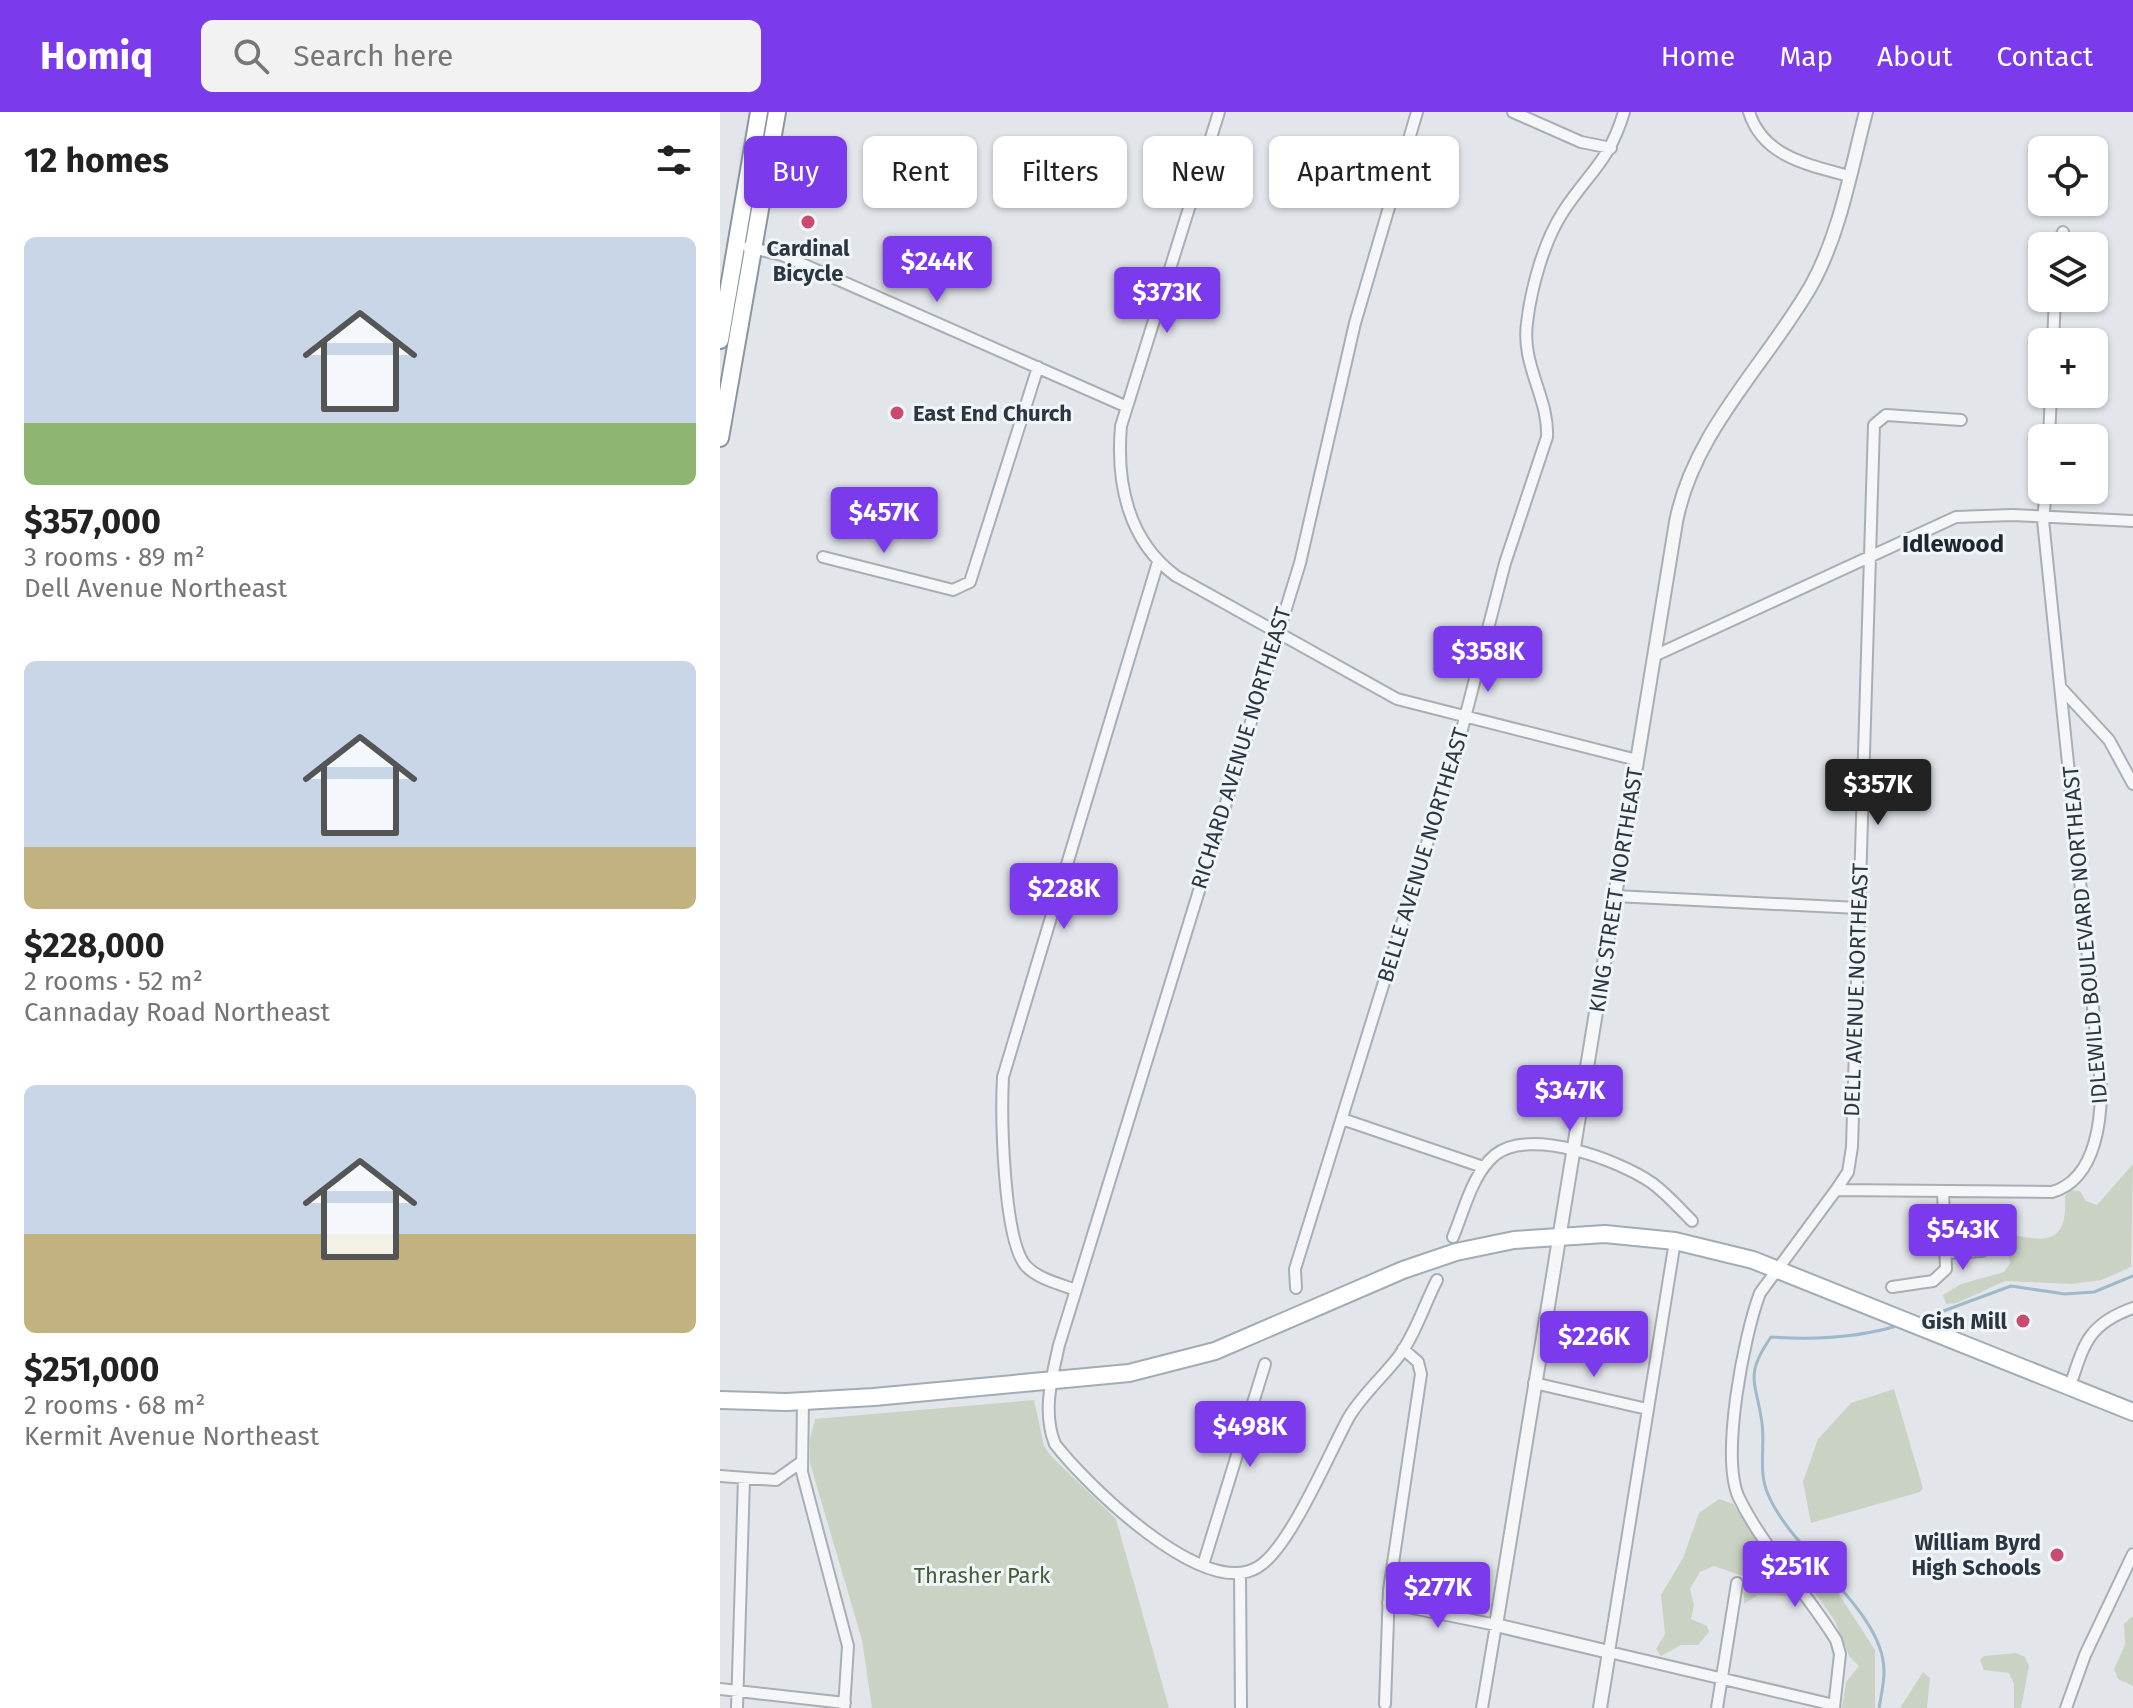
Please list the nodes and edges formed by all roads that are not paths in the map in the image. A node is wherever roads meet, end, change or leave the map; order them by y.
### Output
1 (759, 112) edge
2 (777, 112) edge
3 (1219, 112) edge
4 (1417, 112) edge
5 (1513, 112) edge
6 (1624, 112) edge
7 (1749, 112) edge
8 (1866, 112) edge
9 (1611, 148) junction
10 (1849, 176) junction
11 (745, 246) junction
12 (720, 340) edge
13 (1038, 367) junction
14 (1125, 406) junction
15 (1961, 420) dead end
16 (720, 438) edge
17 (2044, 504) edge
18 (2043, 517) junction
19 (2133, 521) edge
20 (1871, 555) junction
21 (823, 557) dead end
22 (1158, 562) junction
23 (1277, 633) junction
24 (1654, 656) junction
25 (2061, 688) junction
26 (1465, 716) junction
27 (1637, 760) junction
28 (2133, 784) edge
29 (1615, 896) junction
30 (1858, 908) junction
31 (1342, 1119) junction
32 (1574, 1151) junction
33 (1483, 1167) junction
34 (1836, 1190) junction
35 (1943, 1191) junction
36 (1692, 1221) dead end
37 (1559, 1236) junction
38 (1453, 1237) dead end
39 (1675, 1241) junction
40 (1982, 1251) dead end
41 (1948, 1253) junction
42 (1777, 1268) junction
43 (1437, 1280) dead end
44 (1892, 1287) dead end
45 (1296, 1288) dead end
46 (1076, 1290) junction
47 (2133, 1308) edge
48 (1403, 1349) junction
49 (1265, 1364) dead end
50 (1051, 1381) junction
51 (1534, 1383) junction
52 (2070, 1386) junction
53 (720, 1400) edge
54 (803, 1401) junction
55 (1647, 1409) junction
56 (2133, 1412) edge
57 (800, 1463) junction
58 (720, 1476) edge
59 (744, 1479) junction
60 (2133, 1554) edge
61 (1203, 1565) junction
62 (1240, 1573) junction
63 (1737, 1583) dead end
64 (1388, 1603) junction
65 (1496, 1625) junction
66 (1609, 1652) junction
67 (1722, 1679) junction
68 (720, 1689) edge
69 (738, 1690) junction
70 (1385, 1704) dead end
71 (844, 1705) edge
72 (1834, 1707) edge
73 (737, 1708) edge
74 (1241, 1708) edge
75 (1482, 1708) edge
76 (1600, 1708) edge
77 (1717, 1708) edge
78 (2066, 1708) edge

1 - 11 main road
2 - 11 main road
3 - 14 street
4 - 23 street, RICHARD AVENUE NORTHEAST
5 - 9 street
6 - 9 street, BELLE AVENUE NORTHEAST
7 - 10 street
8 - 10 street, KING STREET NORTHEAST
9 - 26 street, BELLE AVENUE NORTHEAST
10 - 24 street, KING STREET NORTHEAST
11 - 12 main road
11 - 13 street
11 - 16 main road
13 - 14 street
13 - 21 street
14 - 22 street
15 - 20 street, DELL AVENUE NORTHEAST
17 - 18 street, IDLEWILD BOULEVARD NORTHEAST
18 - 19 street
18 - 20 street
18 - 25 street, IDLEWILD BOULEVARD NORTHEAST
20 - 24 street
20 - 30 street, DELL AVENUE NORTHEAST
22 - 23 street
22 - 46 street
23 - 26 street
23 - 46 street, RICHARD AVENUE NORTHEAST
24 - 27 street, KING STREET NORTHEAST
25 - 28 street
25 - 35 street, IDLEWILD BOULEVARD NORTHEAST
26 - 27 street
26 - 31 street, BELLE AVENUE NORTHEAST
27 - 29 street, KING STREET NORTHEAST
29 - 30 street
29 - 32 street, KING STREET NORTHEAST
30 - 34 street, DELL AVENUE NORTHEAST
31 - 33 street
31 - 45 street, BELLE AVENUE NORTHEAST
32 - 33 street
32 - 36 street
32 - 37 street, KING STREET NORTHEAST
33 - 38 street
34 - 35 street, IDLEWILD BOULEVARD NORTHEAST
34 - 42 street
35 - 41 street
37 - 39 main road
37 - 50 main road
37 - 51 street, KING STREET NORTHEAST
39 - 42 main road
39 - 55 street
40 - 41 street
41 - 44 street
42 - 52 main road
42 - 72 street
43 - 48 street
46 - 50 street, RICHARD AVENUE NORTHEAST
47 - 52 street
48 - 62 street
48 - 64 street
49 - 61 street
50 - 54 main road
50 - 61 street, RICHARD AVENUE NORTHEAST
51 - 55 street
51 - 65 street, KING STREET NORTHEAST
52 - 56 main road
53 - 54 main road
54 - 57 street
55 - 66 street
57 - 59 street
57 - 71 street
58 - 59 street
59 - 69 street
60 - 78 street
61 - 62 street, RICHARD AVENUE NORTHEAST
62 - 74 street
63 - 67 street
64 - 65 street
64 - 70 street
65 - 66 street
65 - 75 street, KING STREET NORTHEAST
66 - 67 street
66 - 76 street
67 - 72 street
67 - 77 street
68 - 69 street
69 - 71 street
69 - 73 street

